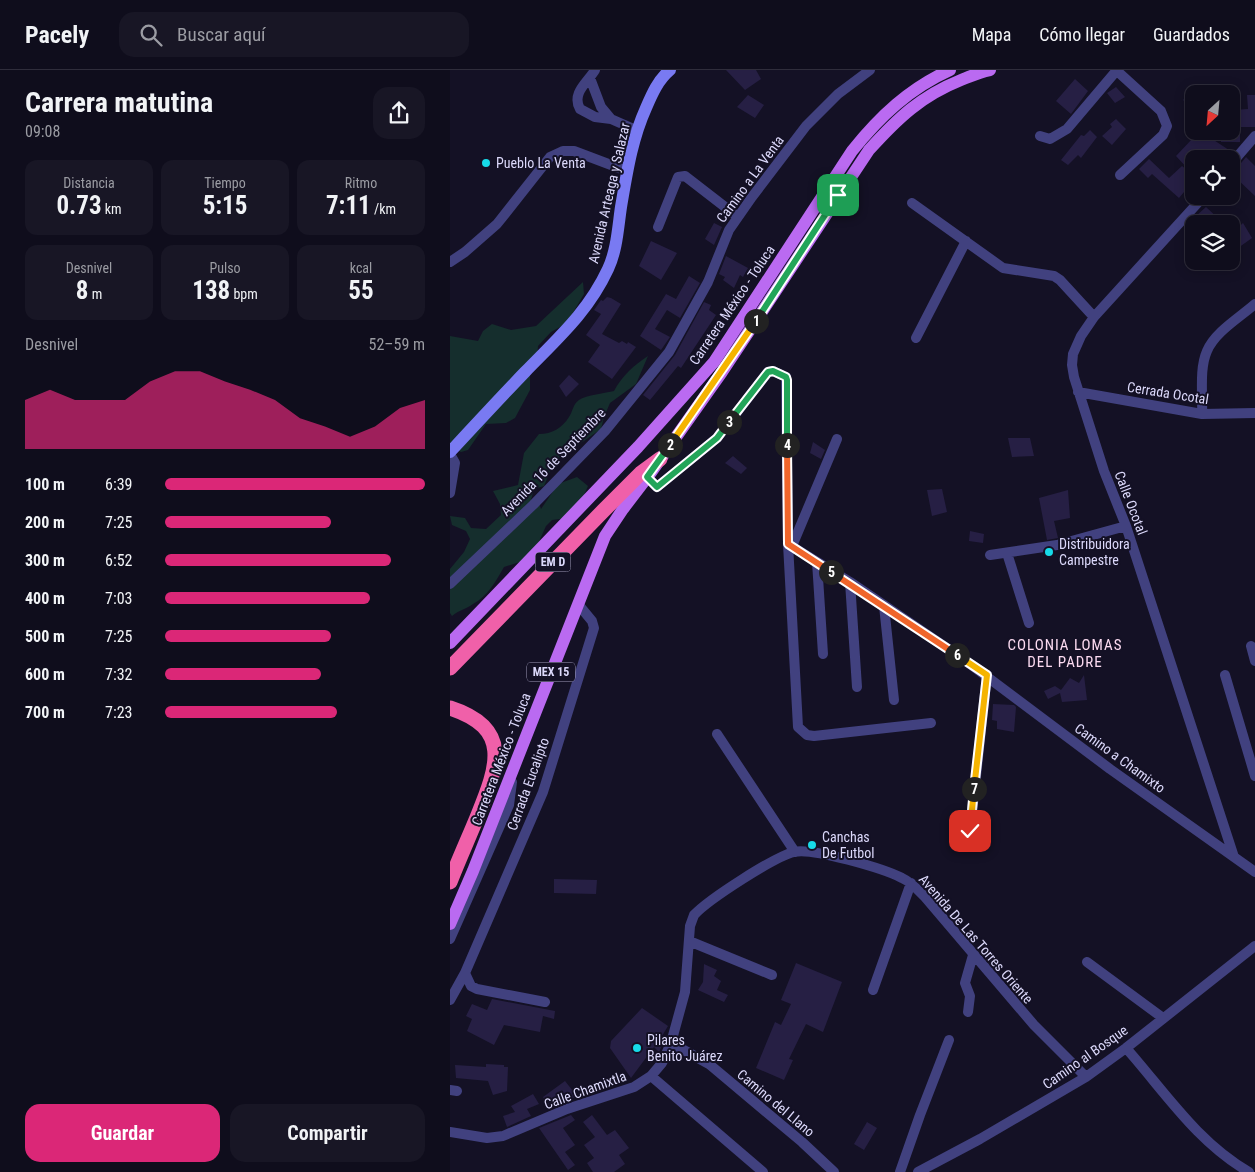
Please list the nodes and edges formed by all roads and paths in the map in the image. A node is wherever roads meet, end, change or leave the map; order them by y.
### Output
1 (670, 70) edge
2 (870, 70) edge
3 (950, 70) edge
4 (990, 70) edge
5 (1117, 70) edge
6 (593, 74) edge
7 (611, 119) junction
8 (636, 130) junction
9 (1040, 136) dead end
10 (1255, 136) edge
11 (1240, 154) edge
12 (627, 171) junction
13 (1120, 175) dead end
14 (912, 203) dead end
15 (1196, 205) edge
16 (738, 217) junction
17 (658, 228) dead end
18 (966, 241) junction
19 (450, 262) edge
20 (1255, 304) edge
21 (1094, 317) junction
22 (916, 338) dead end
23 (669, 352) joint
24 (1078, 392) junction
25 (1255, 413) edge
26 (1202, 414) junction
27 (837, 439) dead end
28 (450, 453) edge
29 (660, 459) junction
30 (647, 477) junction
31 (450, 493) edge
32 (1126, 526) junction
33 (790, 545) junction
34 (1007, 553) junction
35 (990, 555) dead end
36 (817, 562) junction
37 (850, 582) junction
38 (450, 584) edge
39 (578, 604) junction
40 (884, 606) junction
41 (1030, 624) dead end
42 (450, 643) edge
43 (1251, 646) dead end
44 (823, 654) dead end
45 (1255, 661) edge
46 (450, 668) edge
47 (987, 675) junction
48 (1225, 675) dead end
49 (857, 687) dead end
50 (894, 700) dead end
51 (450, 708) edge
52 (931, 723) dead end
53 (717, 734) dead end
54 (514, 770) junction
55 (1255, 776) edge
56 (970, 831) dead end
57 (795, 852) junction
58 (1234, 857) junction
59 (1255, 872) edge
60 (450, 882) edge
61 (911, 883) junction
62 (450, 924) edge
63 (450, 938) edge
64 (689, 941) junction
65 (1255, 946) edge
66 (973, 955) junction
67 (1087, 962) dead end
68 (465, 973) junction
69 (772, 975) dead end
70 (872, 990) dead end
71 (450, 1000) edge
72 (545, 1002) dead end
73 (968, 1012) dead end
74 (1163, 1018) junction
75 (949, 1040) dead end
76 (671, 1043) junction
77 (1126, 1048) junction
78 (652, 1076) junction
79 (1086, 1077) junction
80 (450, 1132) edge
81 (763, 1172) edge
82 (834, 1172) edge
83 (900, 1172) edge
84 (918, 1172) edge
85 (1249, 1172) edge

1 - 8 street, Avenida Arteaga y Salazar
2 - 16 street, Camino a La Venta
3 - 42 main road, Carretera México - Toluca
4 - 29 main road, Carretera México - Toluca / MEX 15
5 - 9 street
5 - 13 street
6 - 7 street
6 - 7 street
7 - 8 street
8 - 12 street, Avenida Arteaga y Salazar
10 - 11 street
12 - 19 street
12 - 28 street, Avenida Arteaga y Salazar
14 - 18 street
15 - 21 street, Calle Ocotal
16 - 17 street
16 - 23 street, Camino a La Venta
18 - 21 street
18 - 22 street
20 - 26 street
21 - 24 street, Calle Ocotal
23 - 38 street, Avenida 16 de Septiembre
24 - 26 street, Cerrada Ocotal
24 - 32 street, Calle Ocotal
25 - 26 street, Cerrada Ocotal
27 - 33 street
28 - 31 street
29 - 30 main road, Carretera México - Toluca / MEX 15
29 - 46 highway, EM D
30 - 33 street
30 - 39 main road, Carretera México - Toluca / MEX 15
32 - 34 street
32 - 58 street, Calle Ocotal
33 - 36 street, Camino a Chamixto
33 - 52 street
34 - 35 street
34 - 41 street
36 - 37 street, Camino a Chamixto
36 - 44 street
37 - 40 street, Camino a Chamixto
37 - 49 street
39 - 54 main road, Carretera México - Toluca / MEX 15
39 - 68 street, Cerrada Eucalipto
40 - 47 street, Camino a Chamixto
40 - 50 street
43 - 45 street
47 - 56 street
47 - 58 street, Camino a Chamixto
48 - 55 street
51 - 60 highway
53 - 57 street
54 - 62 main road, Carretera México - Toluca / MEX 15
54 - 63 street
57 - 61 street, Avenida De Las Torres Oriente
57 - 64 street, Calle Chamixtla
58 - 59 street, Camino a Chamixto
61 - 66 street, Avenida De Las Torres Oriente
61 - 70 street
64 - 69 street
64 - 76 street, Calle Chamixtla
65 - 74 street, Camino al Bosque
66 - 73 street
66 - 79 street, Avenida De Las Torres Oriente
67 - 74 street
68 - 71 street, Cerrada Eucalipto
68 - 72 street
74 - 77 street, Camino al Bosque
75 - 83 street
76 - 78 street, Calle Chamixtla
76 - 82 street, Camino del Llano
77 - 79 street, Camino al Bosque
77 - 85 street
78 - 80 street, Calle Chamixtla
78 - 81 street
79 - 84 street, Camino al Bosque

